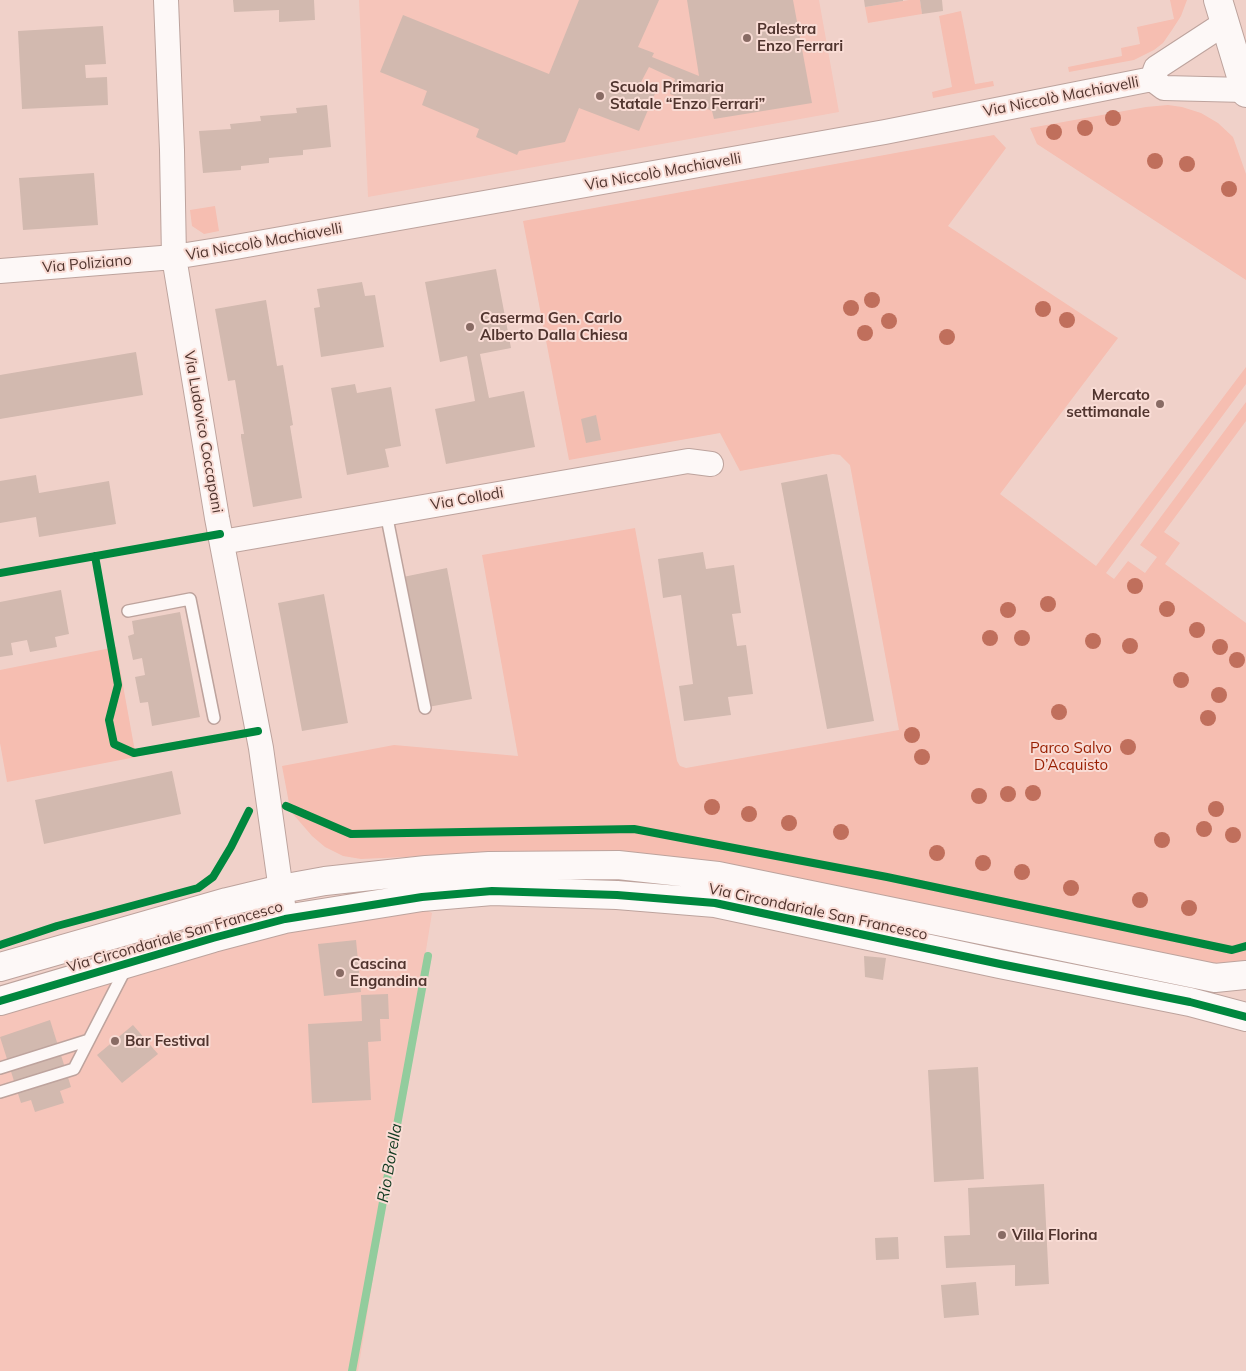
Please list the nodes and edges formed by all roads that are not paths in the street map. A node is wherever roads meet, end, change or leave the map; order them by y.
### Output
1 (166, 0) edge
2 (1222, 11) edge
3 (1152, 80) junction
4 (1246, 92) edge
5 (174, 257) junction
6 (0, 271) edge
7 (711, 464) dead end
8 (386, 513) junction
9 (222, 542) junction
10 (128, 610) dead end
11 (425, 708) dead end
12 (214, 718) dead end
13 (281, 889) junction
14 (286, 919) junction
15 (129, 963) junction
16 (0, 967) edge
17 (1246, 975) edge
18 (0, 1001) edge
19 (1246, 1017) edge
20 (90, 1040) junction
21 (0, 1068) edge
22 (0, 1092) edge

1 - 5 street, Via Ludovico Coccapani
2 - 3 street, Via Niccolò Machiavelli
2 - 4 street
3 - 4 street, Via Niccolò Machiavelli
3 - 5 street, Via Niccolò Machiavelli
5 - 6 street, Via Poliziano
5 - 9 street, Via Ludovico Coccapani
7 - 8 street, Via Collodi
8 - 9 street, Via Collodi
8 - 11 lane
9 - 13 street, Via Ludovico Coccapani
10 - 12 lane
13 - 14 street, Via Ludovico Coccapani
13 - 16 street, Via Circondariale San Francesco
13 - 17 street, Via Circondariale San Francesco
14 - 15 street, Via Circondariale San Francesco
14 - 19 street, Via Circondariale San Francesco
15 - 18 street, Via Circondariale San Francesco
15 - 20 lane
20 - 21 lane
20 - 22 lane

